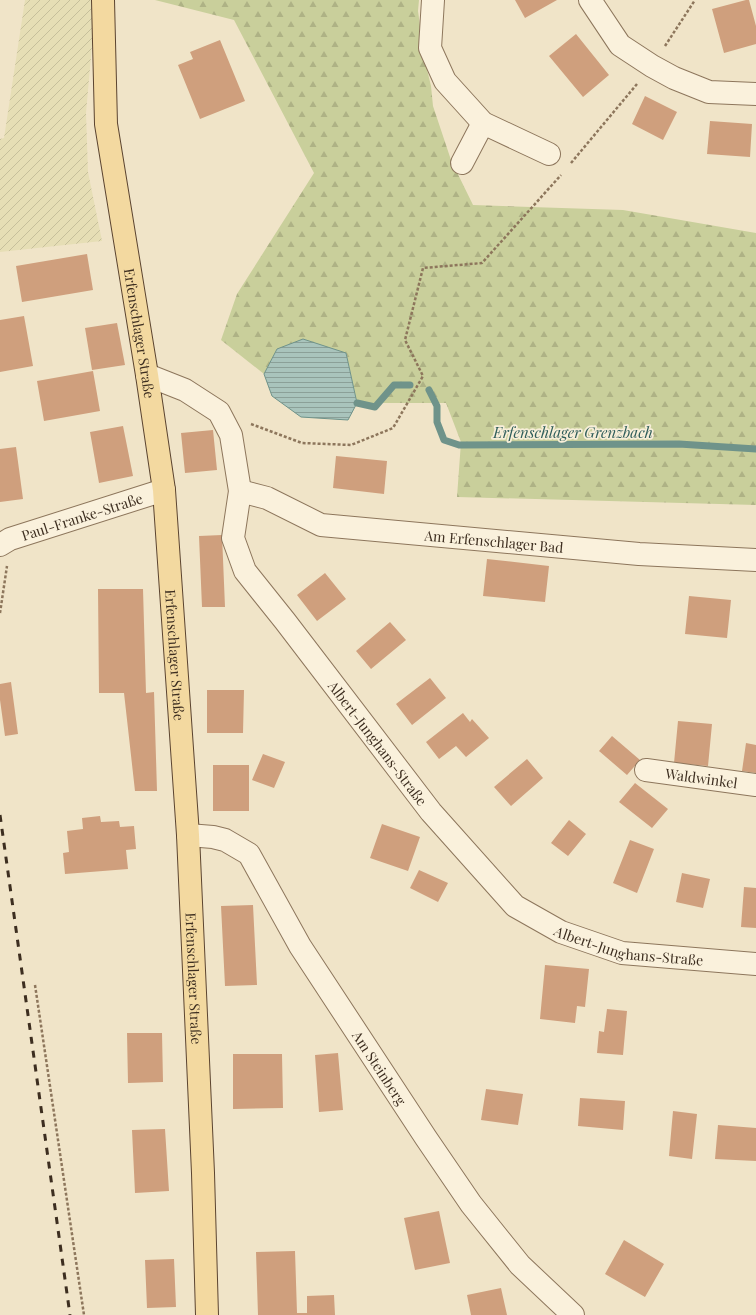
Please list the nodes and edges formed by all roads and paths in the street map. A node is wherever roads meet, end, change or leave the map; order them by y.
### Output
1 (104, 0) edge
2 (433, 0) edge
3 (590, 0) edge
4 (695, 0) edge
5 (652, 66) junction
6 (756, 94) edge
7 (483, 123) junction
8 (549, 154) dead end
9 (462, 163) dead end
10 (567, 168) dead end
11 (562, 174) dead end
12 (147, 375) junction
13 (219, 412) junction
14 (164, 490) junction
15 (240, 490) junction
16 (5, 542) edge
17 (756, 560) edge
18 (0, 613) edge
19 (646, 770) dead end
20 (756, 785) edge
21 (188, 835) junction
22 (756, 964) edge
23 (35, 985) dead end
24 (84, 1315) edge
25 (207, 1315) edge
26 (573, 1315) edge

1 - 12 main road, Erfenschlager Straße
2 - 7 street
3 - 5 street
4 - 5 path
5 - 6 street
5 - 10 path
7 - 8 street
7 - 9 street
11 - 13 path
12 - 13 street, Albert-Junghans-Straße
12 - 14 main road, Erfenschlager Straße
13 - 15 street, Albert-Junghans-Straße
14 - 16 street, Paul-Franke-Straße
14 - 21 main road, Erfenschlager Straße
15 - 17 street, Am Erfenschlager Bad
15 - 22 street, Albert-Junghans-Straße
16 - 18 path
19 - 20 street, Waldwinkel
21 - 25 main road, Erfenschlager Straße
21 - 26 street, Am Steinberg
23 - 24 path

